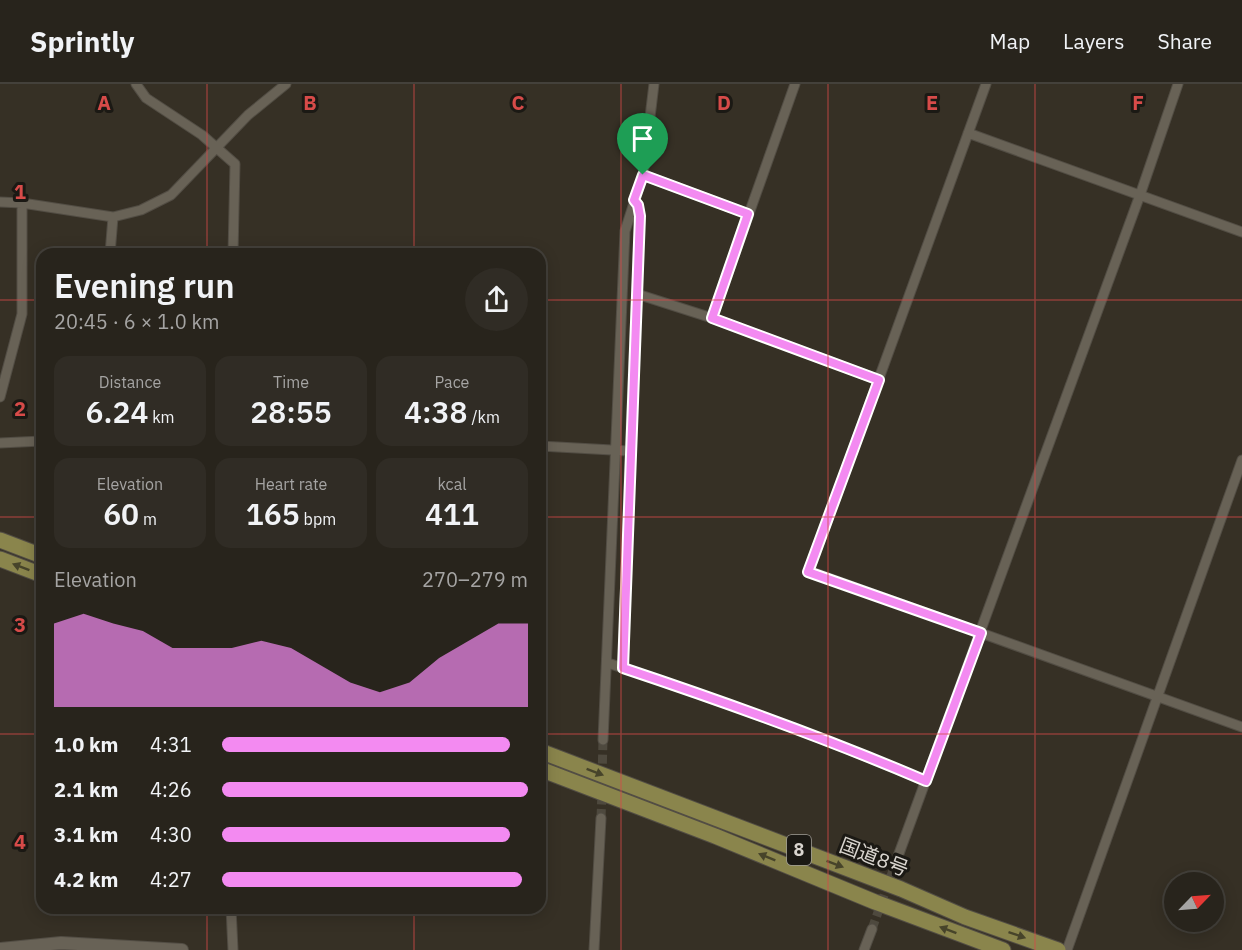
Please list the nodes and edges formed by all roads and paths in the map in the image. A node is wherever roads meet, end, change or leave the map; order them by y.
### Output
1 (136, 84) edge
2 (286, 84) edge
3 (654, 84) edge
4 (795, 84) edge
5 (986, 84) edge
6 (1178, 84) edge
7 (968, 133) junction
8 (217, 146) junction
9 (643, 175) junction
10 (1140, 195) junction
11 (634, 200) junction
12 (0, 202) edge
13 (22, 203) junction
14 (748, 214) junction
15 (112, 217) junction
16 (1242, 232) edge
17 (110, 248) edge
18 (233, 248) edge
19 (637, 294) junction
20 (712, 318) junction
21 (879, 380) junction
22 (0, 398) edge
23 (36, 441) edge
24 (0, 443) edge
25 (546, 447) edge
26 (616, 449) junction
27 (630, 451) junction
28 (1242, 460) edge
29 (0, 540) edge
30 (36, 554) edge
31 (0, 559) edge
32 (36, 573) edge
33 (981, 633) junction
34 (608, 663) junction
35 (623, 668) junction
36 (1159, 696) junction
37 (1242, 727) edge
38 (603, 740) tunnel mouth
39 (546, 753) edge
40 (546, 771) edge
41 (926, 781) junction
42 (601, 818) tunnel mouth
43 (897, 859) tunnel mouth
44 (231, 914) edge
45 (872, 928) tunnel mouth
46 (0, 949) edge
47 (182, 950) edge
48 (232, 950) edge
49 (594, 950) edge
50 (864, 950) edge
51 (1003, 950) edge
52 (1058, 950) edge
53 (1067, 950) edge

1 - 8 street
2 - 8 street
3 - 9 street
4 - 14 street
5 - 7 street
6 - 10 street
7 - 10 street
7 - 21 street
8 - 15 street
8 - 18 street
9 - 11 street
9 - 14 street
10 - 16 street
10 - 33 street
11 - 19 street
11 - 26 street
12 - 13 street
13 - 15 street
13 - 22 street
14 - 20 street
15 - 17 street
19 - 20 street
19 - 27 street
20 - 21 street
21 - 33 street
23 - 24 street
25 - 26 street
26 - 27 street
26 - 34 street
27 - 35 street
28 - 36 street
29 - 30 highway
32 -> 31 highway
33 - 36 street
33 - 41 street
34 - 35 street
34 - 38 street
35 - 41 street
36 - 37 street
36 - 53 street
39 -> 52 highway, 国道8号 / 8
51 -> 40 highway, 国道8号 / 8
41 - 43 street
42 - 49 street
44 - 48 street
45 - 50 street
46 - 47 street

